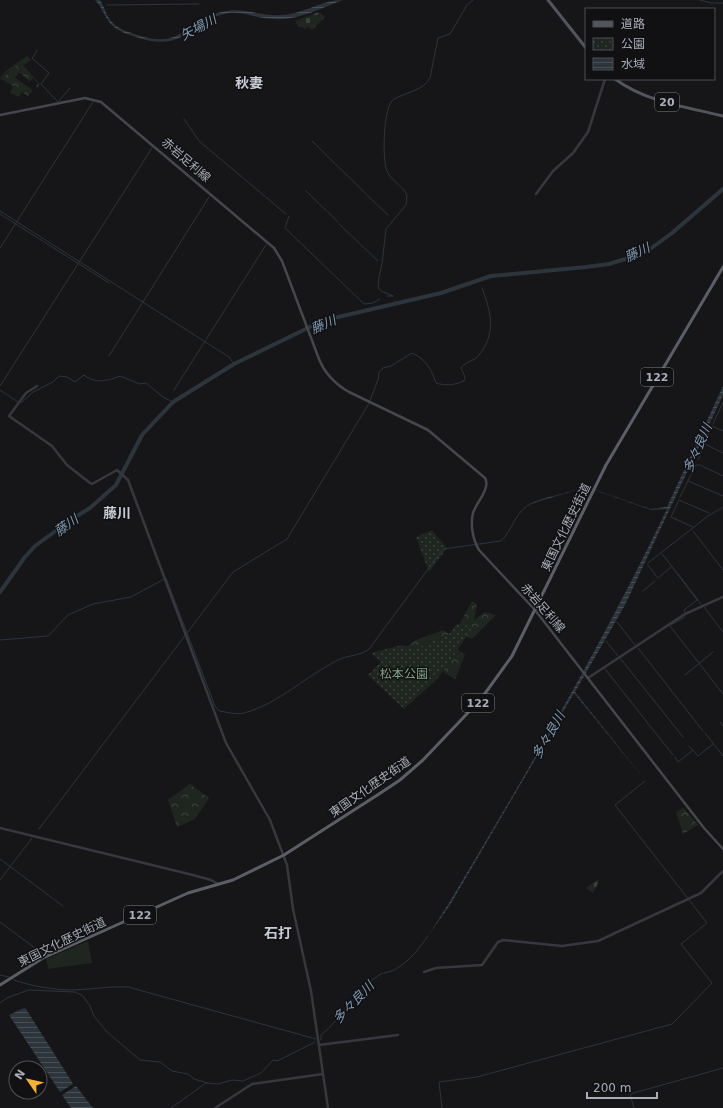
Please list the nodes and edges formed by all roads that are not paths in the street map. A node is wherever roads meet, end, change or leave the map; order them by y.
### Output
1 (548, 0) edge
2 (585, 47) edge
3 (605, 80) edge
4 (617, 80) edge
5 (0, 115) edge
6 (723, 116) edge
7 (536, 194) dead end
8 (723, 267) edge
9 (37, 386) dead end
10 (723, 597) edge
11 (535, 610) junction
12 (588, 678) junction
13 (0, 828) edge
14 (723, 849) edge
15 (284, 855) junction
16 (723, 871) edge
17 (218, 885) junction
18 (424, 972) dead end
19 (0, 985) edge
20 (398, 1035) dead end
21 (320, 1045) junction
22 (323, 1074) junction
23 (215, 1108) edge
24 (328, 1108) edge

1 - 2 main road
3 - 7 street
4 - 6 main road, 20
5 - 11 main road, 赤岩足利線
8 - 11 highway, 東国文化歴史街道 / 122
9 - 15 street
10 - 12 street
11 - 12 main road, 赤岩足利線
11 - 15 highway, 東国文化歴史街道 / 122
12 - 14 main road, 赤岩足利線
13 - 17 street
15 - 17 highway, 東国文化歴史街道 / 122
15 - 21 street
16 - 18 street
17 - 19 highway, 東国文化歴史街道 / 122
20 - 21 street
21 - 22 street
22 - 23 street
22 - 24 street

